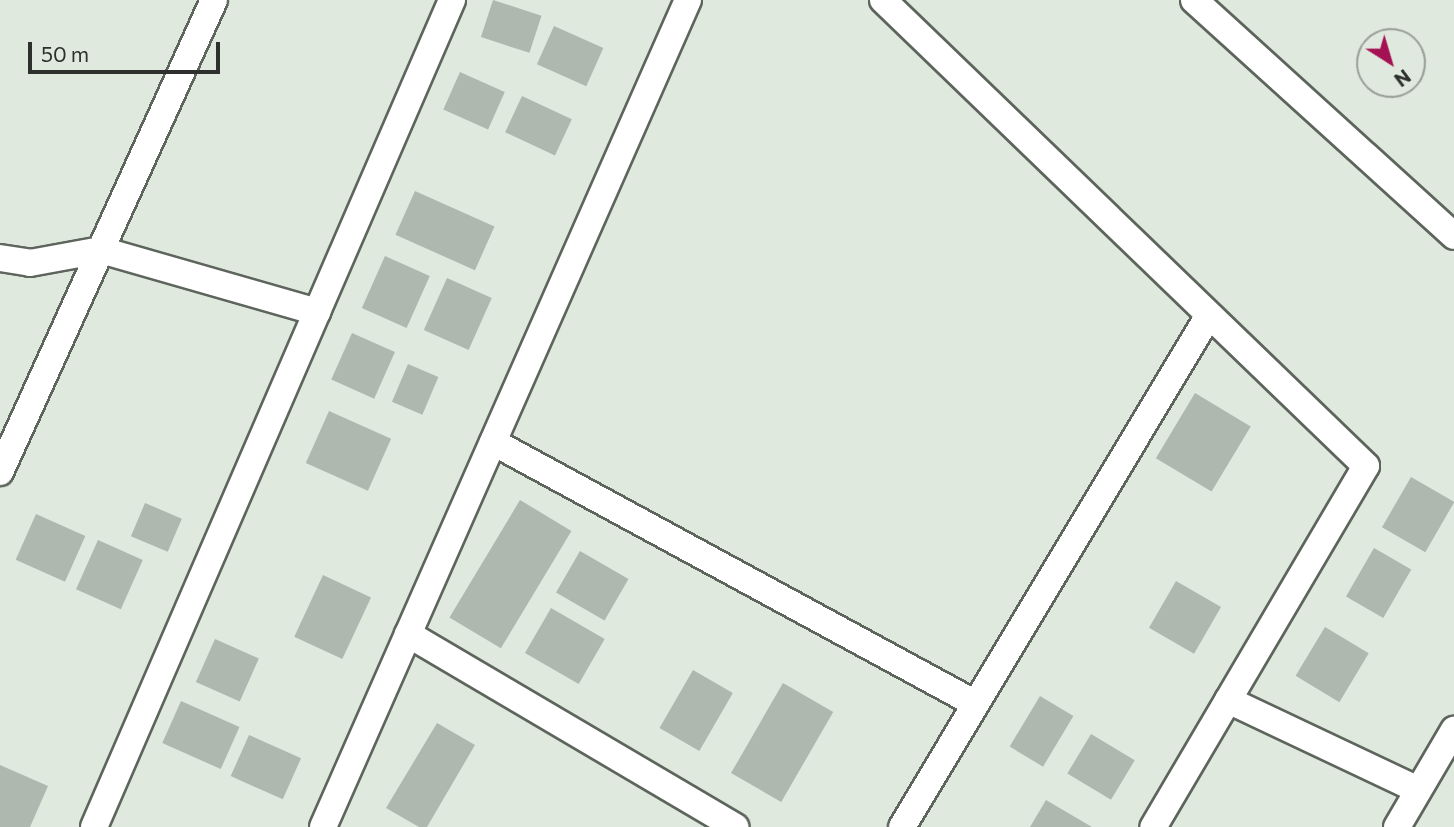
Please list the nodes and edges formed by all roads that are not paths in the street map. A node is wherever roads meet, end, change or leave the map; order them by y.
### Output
1 (214, 0) edge
2 (452, 0) edge
3 (688, 0) edge
4 (883, 0) edge
5 (1194, 0) edge
6 (1454, 236) edge
7 (101, 250) junction
8 (0, 258) edge
9 (317, 312) junction
10 (1209, 315) junction
11 (493, 442) junction
12 (0, 472) edge
13 (408, 634) junction
14 (1228, 700) junction
15 (976, 704) junction
16 (1454, 730) edge
17 (1418, 790) junction
18 (94, 827) edge
19 (323, 827) edge
20 (735, 827) edge
21 (902, 827) edge
22 (1153, 827) edge
23 (1397, 827) edge

1 - 7 street
2 - 9 street
3 - 11 street
4 - 10 street
5 - 6 street
7 - 8 street
7 - 9 street
7 - 12 street
9 - 18 street
10 - 14 street
10 - 15 street
11 - 13 street
11 - 15 street
13 - 19 street
13 - 20 street
14 - 17 street
14 - 22 street
15 - 21 street
16 - 17 street
17 - 23 street

